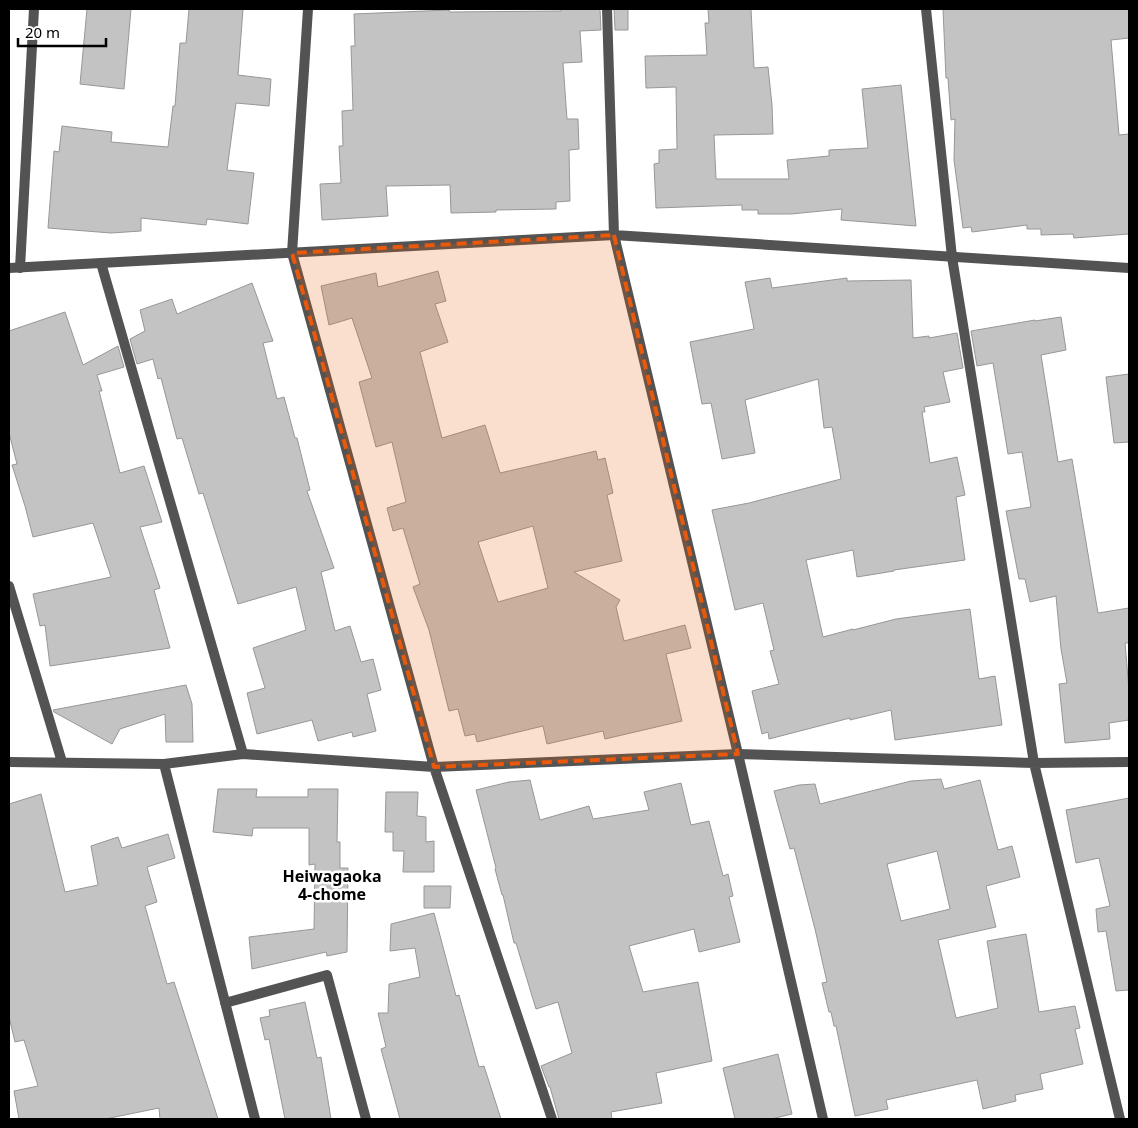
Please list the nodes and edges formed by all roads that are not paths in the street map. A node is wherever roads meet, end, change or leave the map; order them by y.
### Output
1 (34, 9) edge
2 (308, 9) edge
3 (607, 9) edge
4 (926, 9) edge
5 (614, 235) junction
6 (292, 253) junction
7 (952, 257) junction
8 (101, 263) junction
9 (9, 268) edge
10 (20, 268) junction
11 (1129, 268) edge
12 (9, 586) edge
13 (242, 754) junction
14 (738, 754) junction
15 (9, 762) edge
16 (62, 762) junction
17 (1129, 762) edge
18 (1034, 763) junction
19 (164, 764) junction
20 (434, 767) junction
21 (225, 1003) junction
22 (1129, 1118) edge
23 (255, 1119) edge
24 (366, 1119) edge
25 (552, 1119) edge
26 (823, 1119) edge
27 (1113, 1119) edge
28 (1120, 1119) edge

1 - 10 street
2 - 6 street
3 - 5 street
4 - 7 street
5 - 6 street
5 - 7 street
5 - 14 street
6 - 8 street
6 - 20 street
7 - 11 street
7 - 18 street
8 - 10 street
8 - 13 street
9 - 10 street
12 - 16 street
13 - 19 street
13 - 20 street
14 - 18 street
14 - 20 street
14 - 26 street
15 - 16 street
16 - 19 street
17 - 18 street
18 - 28 street
19 - 21 street
20 - 25 street
21 - 23 street
21 - 24 street
22 - 28 street
27 - 28 street

